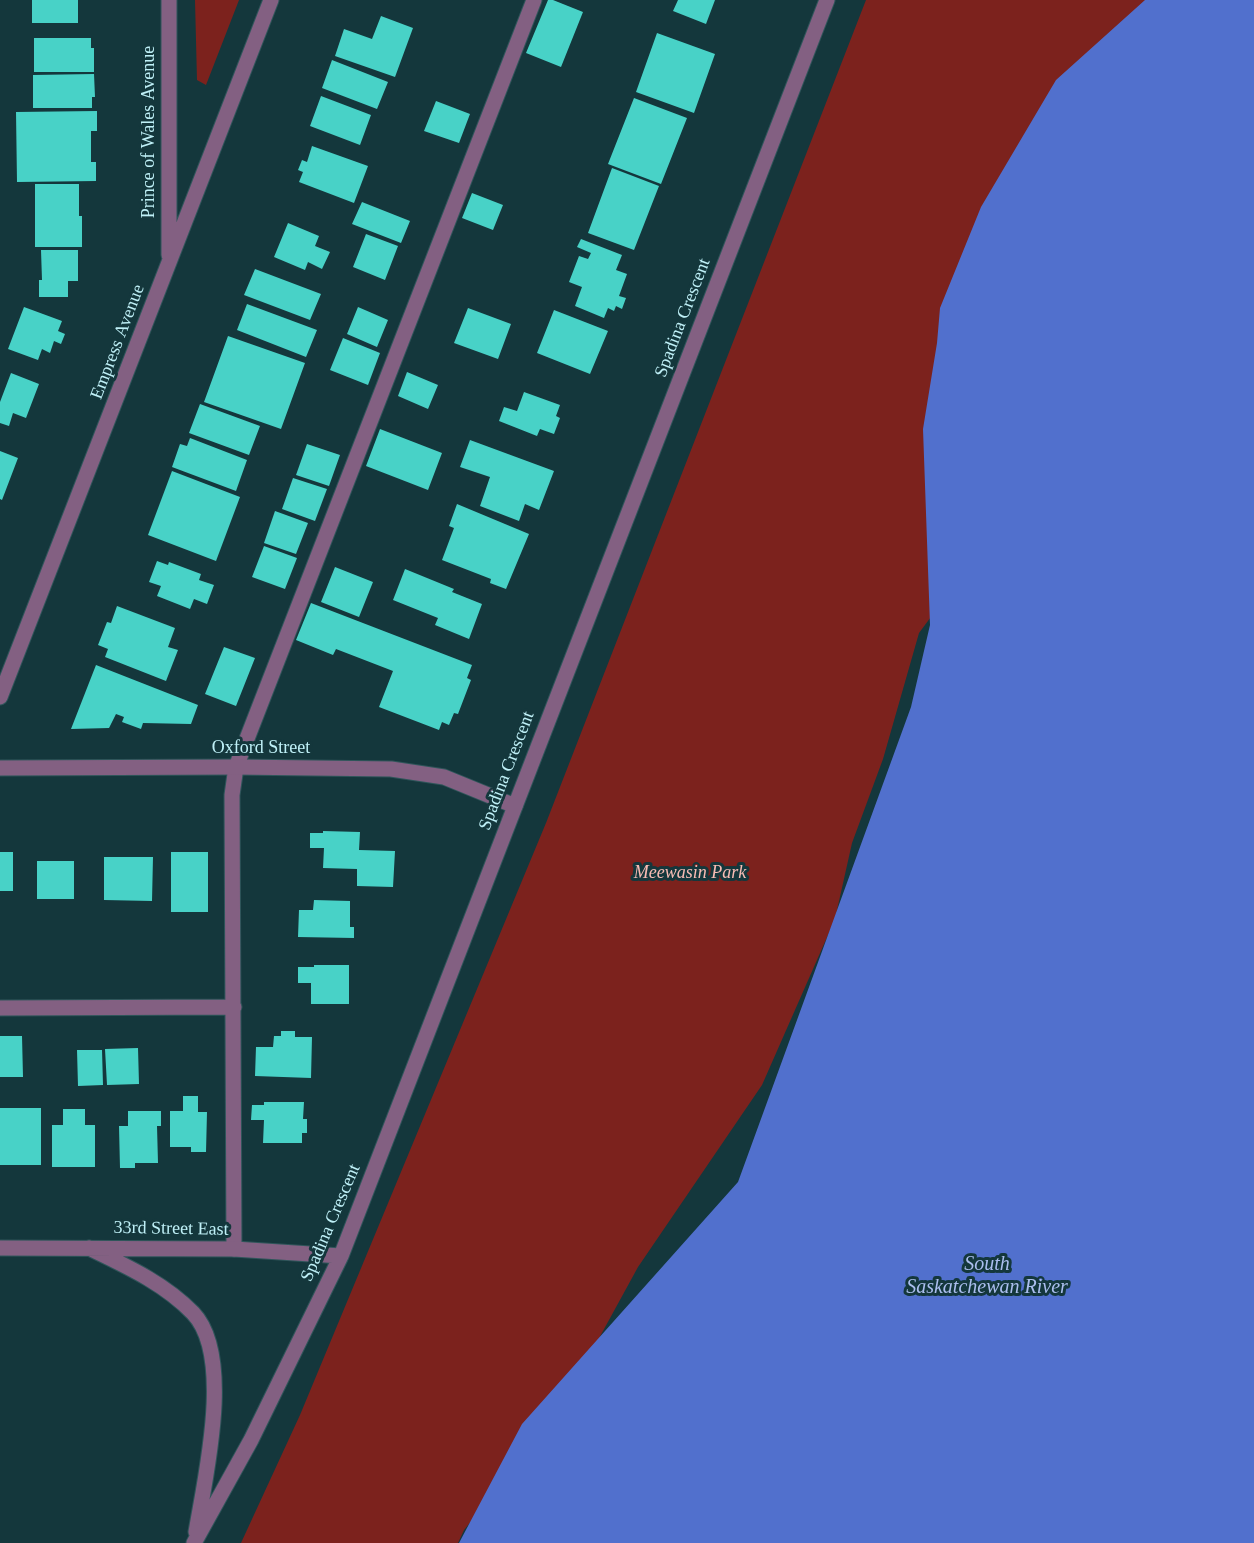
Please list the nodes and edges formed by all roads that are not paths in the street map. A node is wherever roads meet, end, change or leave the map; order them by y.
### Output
1 (169, 0) edge
2 (271, 0) edge
3 (534, 0) edge
4 (827, 0) edge
5 (169, 264) junction
6 (0, 697) edge
7 (236, 767) junction
8 (0, 768) edge
9 (515, 806) junction
10 (0, 1008) edge
11 (234, 1008) junction
12 (0, 1248) edge
13 (89, 1248) junction
14 (234, 1249) junction
15 (341, 1256) junction
16 (194, 1542) edge

1 - 5 street, Prince of Wales Avenue
2 - 5 street, Empress Avenue
3 - 7 street
4 - 9 street, Spadina Crescent
5 - 6 street, Empress Avenue
7 - 8 street, Oxford Street
7 - 9 street, Oxford Street
7 - 11 street
9 - 15 street, Spadina Crescent
10 - 11 street
11 - 14 street
12 - 13 street, 33rd Street East
13 - 14 street, 33rd Street East
13 - 16 street
14 - 15 street, 33rd Street East
15 - 16 street, Spadina Crescent

